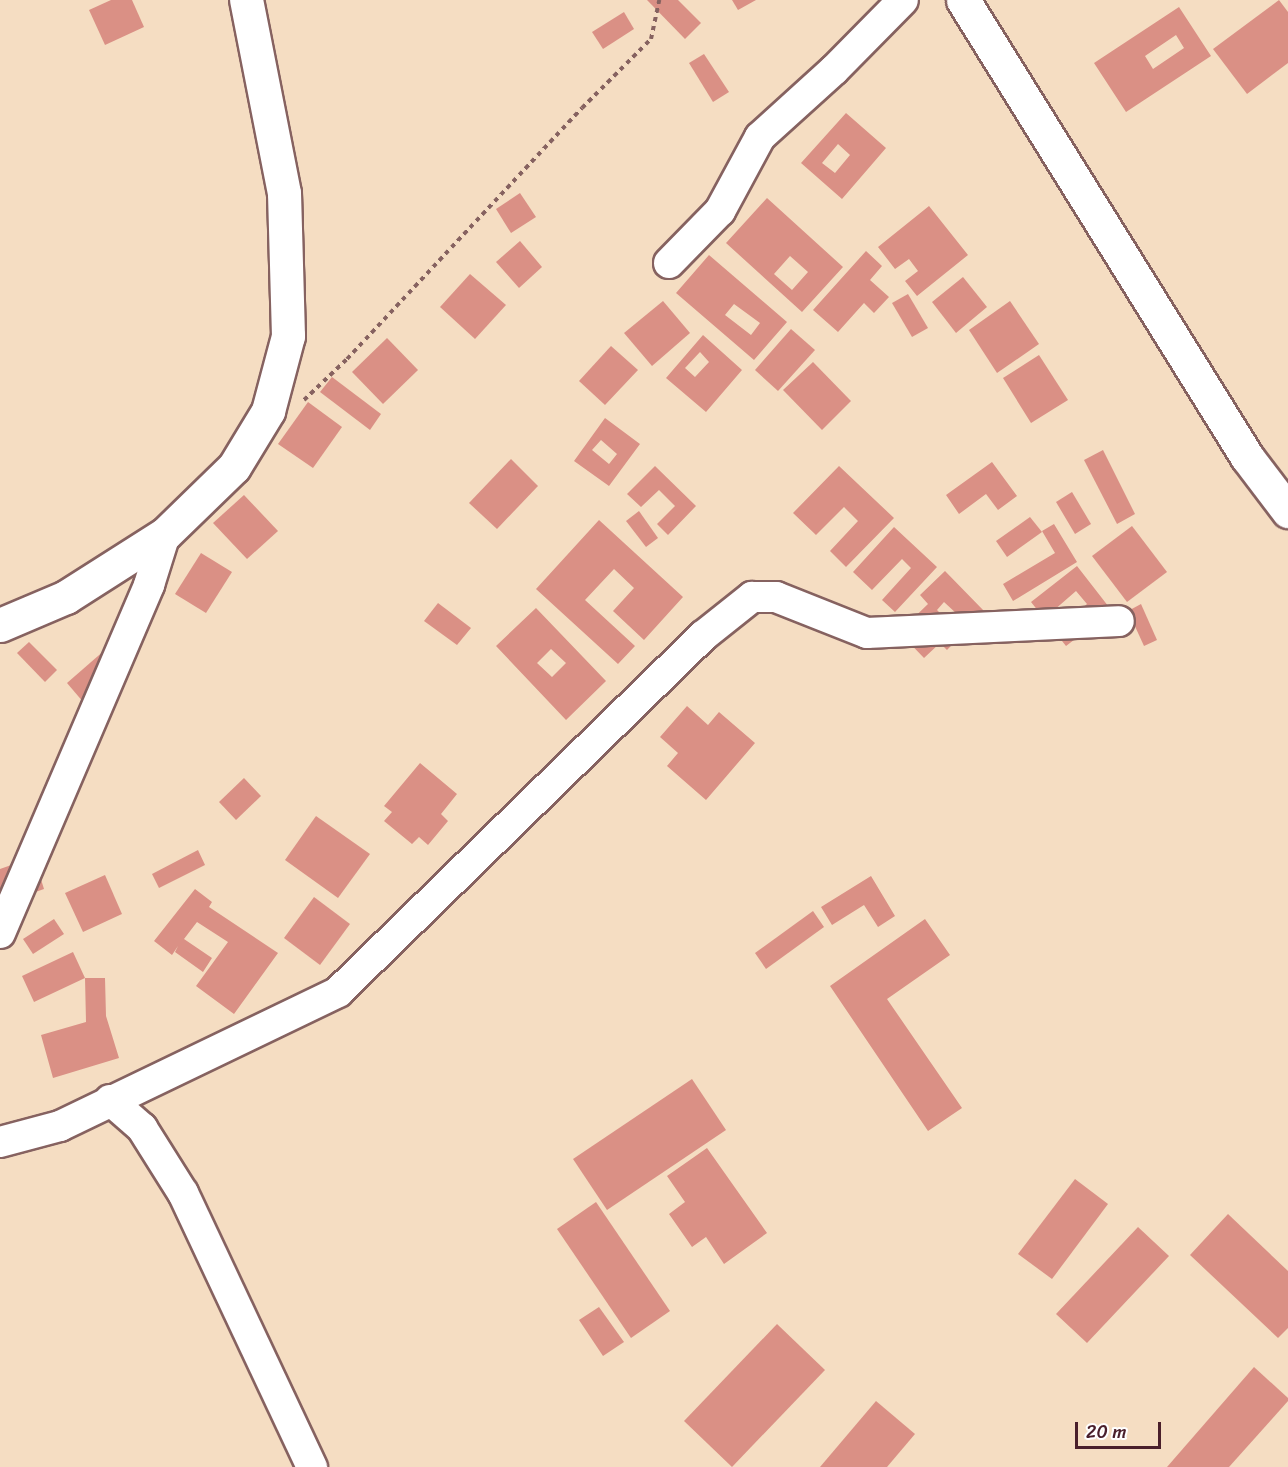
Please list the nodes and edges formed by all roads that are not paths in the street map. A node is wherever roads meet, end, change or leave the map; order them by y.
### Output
1 (246, 0) edge
2 (903, 0) edge
3 (963, 0) edge
4 (669, 263) dead end
5 (1288, 511) edge
6 (165, 534) junction
7 (1119, 621) dead end
8 (0, 625) edge
9 (0, 933) edge
10 (110, 1100) junction
11 (0, 1142) edge
12 (312, 1467) edge

1 - 6 street
2 - 4 street
3 - 5 street
6 - 8 street
6 - 9 street
7 - 10 street
10 - 11 street
10 - 12 street

